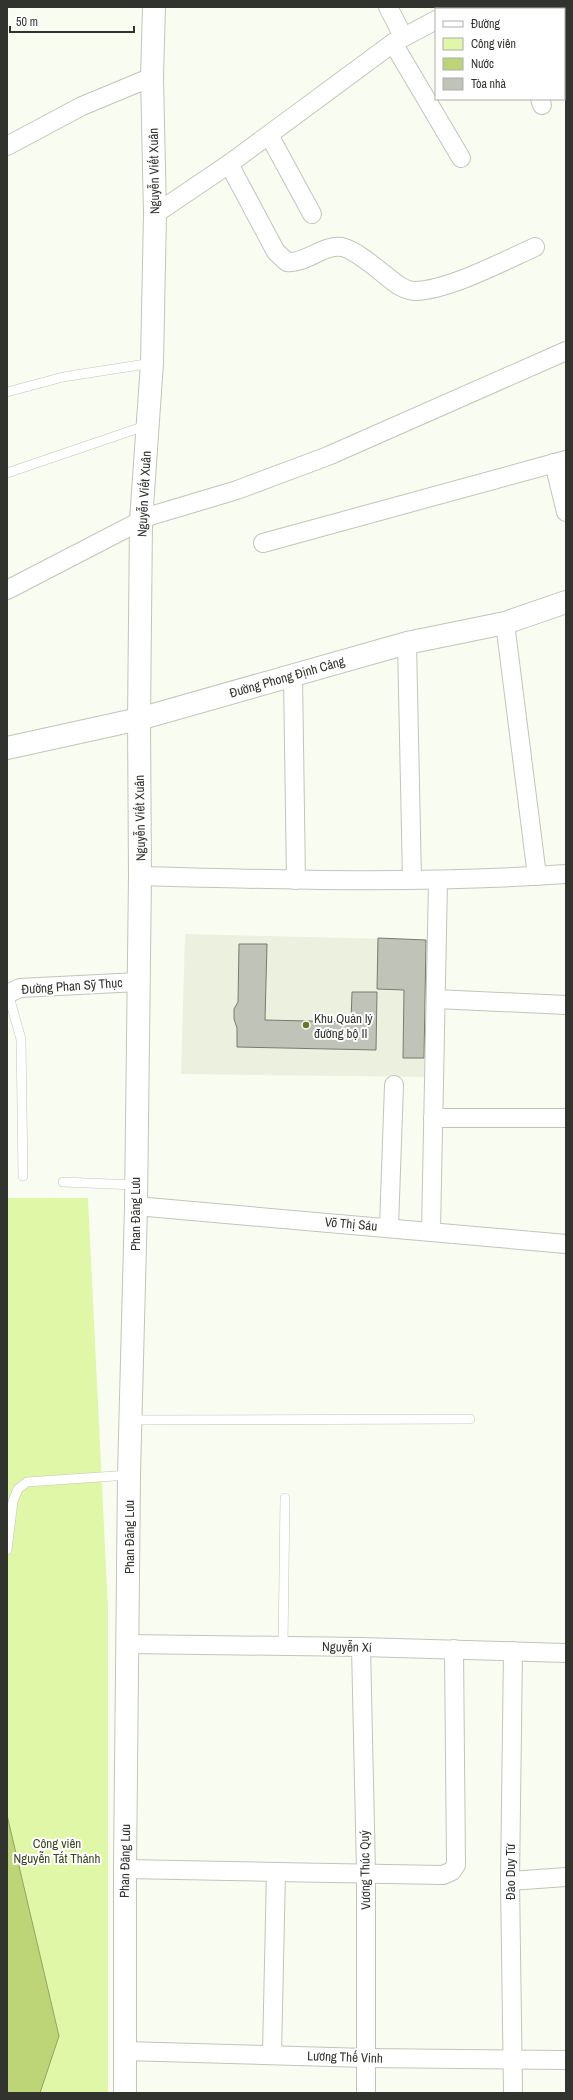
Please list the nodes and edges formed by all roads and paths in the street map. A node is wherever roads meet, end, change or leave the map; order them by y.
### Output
1 (154, 7) edge
2 (388, 7) edge
3 (435, 21) edge
4 (398, 40) junction
5 (152, 77) junction
6 (269, 135) junction
7 (7, 146) edge
8 (462, 158) dead end
9 (230, 164) junction
10 (155, 214) junction
11 (312, 214) dead end
12 (535, 247) dead end
13 (566, 351) edge
14 (152, 363) junction
15 (7, 392) edge
16 (148, 426) junction
17 (560, 462) edge
18 (7, 473) edge
19 (566, 512) edge
20 (141, 521) junction
21 (263, 543) dead end
22 (7, 590) edge
23 (566, 602) edge
24 (505, 623) junction
25 (407, 643) junction
26 (293, 676) junction
27 (139, 719) junction
28 (7, 748) edge
29 (566, 874) edge
30 (140, 876) junction
31 (537, 876) junction
32 (412, 879) junction
33 (296, 880) junction
34 (438, 880) junction
35 (138, 982) junction
36 (8, 993) edge
37 (436, 999) junction
38 (566, 1005) edge
39 (394, 1085) dead end
40 (433, 1118) junction
41 (566, 1118) edge
42 (23, 1176) dead end
43 (63, 1182) dead end
44 (135, 1185) junction
45 (136, 1206) junction
46 (390, 1227) junction
47 (431, 1231) junction
48 (566, 1244) edge
49 (470, 1419) dead end
50 (130, 1420) junction
51 (129, 1475) junction
52 (285, 1498) dead end
53 (7, 1550) edge
54 (129, 1644) junction
55 (283, 1646) junction
56 (361, 1647) junction
57 (454, 1649) junction
58 (513, 1651) junction
59 (566, 1653) edge
60 (125, 1869) junction
61 (276, 1872) junction
62 (366, 1872) junction
63 (566, 1877) edge
64 (510, 1881) junction
65 (125, 2051) junction
66 (272, 2054) junction
67 (366, 2058) junction
68 (513, 2060) junction
69 (566, 2060) edge
70 (125, 2093) edge
71 (366, 2093) edge
72 (513, 2093) edge

1 - 5 street, Nguyễn Viết Xuân
2 - 4 street
3 - 4 street
4 - 6 street
4 - 8 street
5 - 7 street
5 - 10 street, Nguyễn Viết Xuân
6 - 9 street
6 - 11 street
9 - 10 street
9 - 12 street
10 - 14 street, Nguyễn Viết Xuân
13 - 20 street
14 - 15 lane
14 - 16 street, Nguyễn Viết Xuân
16 - 18 lane
16 - 20 street, Nguyễn Viết Xuân
17 - 19 street
17 - 21 street
20 - 22 street
20 - 27 street, Nguyễn Viết Xuân
23 - 24 street, Đường Phong Định Cảng
24 - 25 street, Đường Phong Định Cảng
24 - 31 street
25 - 26 street, Đường Phong Định Cảng
25 - 32 street
26 - 27 street, Đường Phong Định Cảng
26 - 33 street
27 - 28 street, Đường Phong Định Cảng
27 - 30 street, Nguyễn Viết Xuân
29 - 31 street
30 - 33 street
30 - 35 street, Nguyễn Viết Xuân
31 - 34 street
32 - 33 street
32 - 34 street
34 - 37 street
35 - 36 street, Đường Phan Sỹ Thục
35 - 44 street, Phan Đăng Lưu
36 - 42 lane
37 - 38 street
37 - 40 street
39 - 46 street
40 - 41 street
40 - 47 street
43 - 44 lane
44 - 45 street, Phan Đăng Lưu
45 - 46 street, Võ Thị Sáu
45 - 50 street, Phan Đăng Lưu
46 - 47 street, Võ Thị Sáu
47 - 48 street, Võ Thị Sáu
49 - 50 lane
50 - 51 street, Phan Đăng Lưu
51 - 53 lane
51 - 54 street, Phan Đăng Lưu
52 - 55 lane
54 - 55 street, Nguyễn Xí
54 - 60 street, Phan Đăng Lưu
55 - 56 street, Nguyễn Xí
56 - 57 street, Nguyễn Xí
56 - 62 street, Vương Thúc Quý
57 - 58 street, Nguyễn Xí
57 - 62 street
58 - 59 street, Nguyễn Xí
58 - 64 street, Đào Duy Từ
60 - 61 street
60 - 65 street, Phan Đăng Lưu
61 - 62 street
61 - 66 street
62 - 67 street, Vương Thúc Quý
63 - 64 street
64 - 68 street, Đào Duy Từ
65 - 66 street, Lương Thế Vinh
65 - 70 street, Phan Đăng Lưu
66 - 67 street, Lương Thế Vinh
67 - 68 street, Lương Thế Vinh
67 - 71 street, Vương Thúc Quý
68 - 69 street, Lương Thế Vinh
68 - 72 street, Đào Duy Từ

